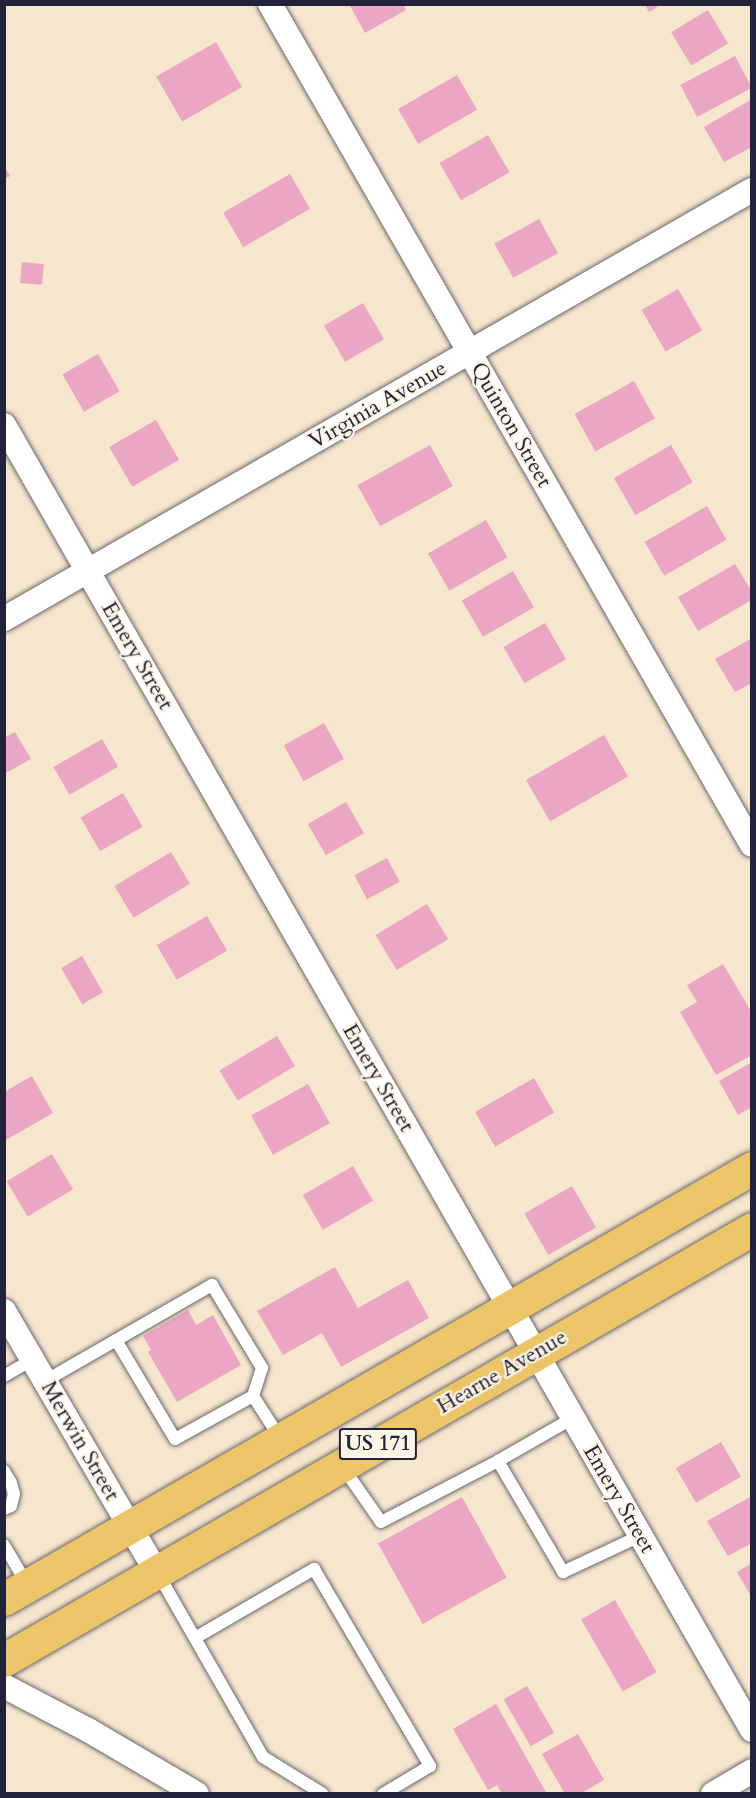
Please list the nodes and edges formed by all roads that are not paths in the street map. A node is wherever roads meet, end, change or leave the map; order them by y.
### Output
1 (270, 4) edge
2 (752, 190) edge
3 (470, 352) junction
4 (4, 425) edge
5 (88, 571) junction
6 (4, 620) edge
7 (752, 846) edge
8 (752, 1168) edge
9 (752, 1229) edge
10 (509, 1307) junction
11 (4, 1311) edge
12 (116, 1340) junction
13 (536, 1353) junction
14 (33, 1359) junction
15 (4, 1376) edge
16 (45, 1381) junction
17 (254, 1396) junction
18 (573, 1418) junction
19 (281, 1439) junction
20 (498, 1461) junction
21 (341, 1465) junction
22 (4, 1471) edge
23 (4, 1509) edge
24 (130, 1526) junction
25 (640, 1536) junction
26 (4, 1545) edge
27 (156, 1571) junction
28 (16, 1592) edge
29 (195, 1638) junction
30 (4, 1660) edge
31 (4, 1686) edge
32 (752, 1730) edge
33 (752, 1771) edge
34 (197, 1794) edge
35 (322, 1794) edge
36 (383, 1794) edge
37 (713, 1794) edge

1 - 3 street, Quinton Street
2 - 3 street, Virginia Avenue
3 - 5 street, Virginia Avenue
3 - 7 street, Quinton Street
4 - 5 street, Emery Street
5 - 6 street, Virginia Avenue
5 - 10 street, Emery Street
8 - 10 main road, US 171
9 - 13 main road, Hearne Avenue / US 171
10 - 13 street, Emery Street
10 - 19 main road, US 171
11 - 14 street, Merwin Street
12 - 16 lane
12 - 17 lane
12 - 17 lane
13 - 18 street, Emery Street
13 - 21 main road, Hearne Avenue / US 171
14 - 15 lane
14 - 16 street, Merwin Street
16 - 24 street, Merwin Street
17 - 19 lane
18 - 20 lane
18 - 25 street, Emery Street
19 - 24 main road, US 171
20 - 21 lane
20 - 25 lane
21 - 27 main road, Hearne Avenue / US 171
22 - 23 lane
24 - 27 street, Merwin Street
24 - 28 main road, US 171
25 - 32 street, Emery Street
26 - 28 lane
27 - 29 lane
27 - 30 main road, Hearne Avenue / US 171
29 - 35 lane
29 - 36 lane
31 - 34 street
33 - 37 street

